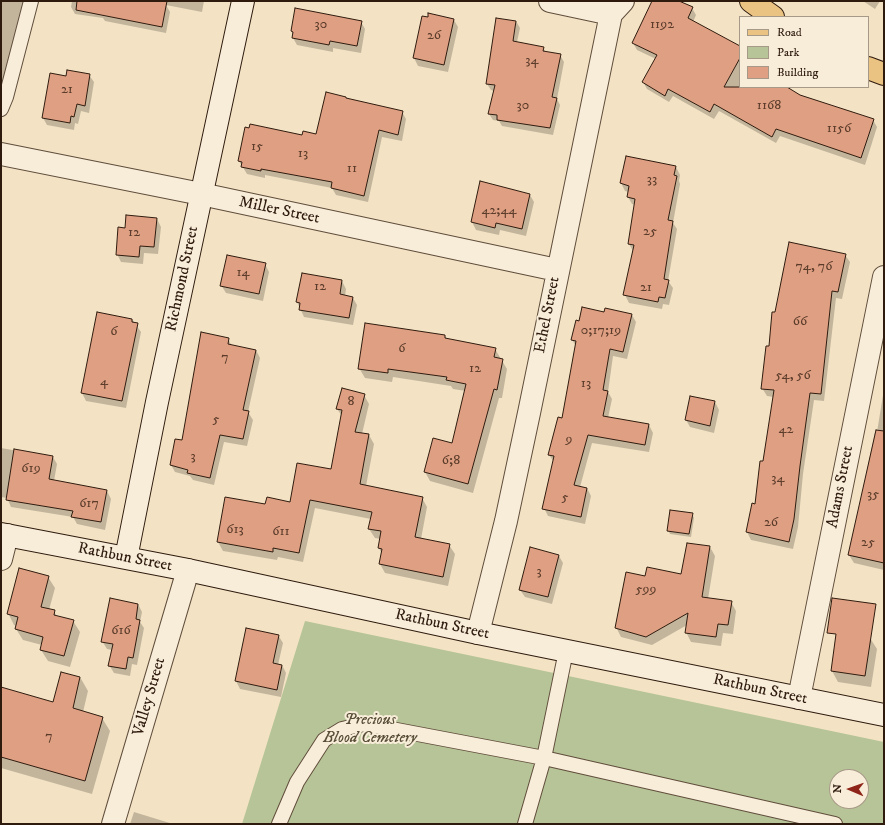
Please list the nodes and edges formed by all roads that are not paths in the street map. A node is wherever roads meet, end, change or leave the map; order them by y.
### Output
1 (31, 1) edge
2 (243, 1) edge
3 (550, 1) edge
4 (751, 1) edge
5 (617, 7) edge
6 (772, 16) edge
7 (869, 68) edge
8 (884, 74) edge
9 (1, 109) edge
10 (1, 154) edge
11 (201, 194) junction
12 (557, 270) junction
13 (884, 277) edge
14 (4, 534) edge
15 (126, 558) junction
16 (1, 559) edge
17 (188, 570) junction
18 (478, 633) junction
19 (566, 651) junction
20 (799, 698) junction
21 (884, 715) edge
22 (544, 758) junction
23 (113, 824) edge
24 (279, 824) edge
25 (525, 824) edge
26 (835, 824) edge

1 - 9 lane
2 - 11 street, Richmond Street
3 - 5 street
4 - 6 main road
5 - 12 street, Ethel Street
7 - 8 main road
10 - 11 street, Miller Street
11 - 12 street, Miller Street
11 - 15 street, Richmond Street
12 - 18 street, Ethel Street
13 - 20 street, Adams Street
14 - 15 street, Rathbun Street
14 - 16 street
15 - 17 street, Rathbun Street
17 - 18 street, Rathbun Street
17 - 23 street, Valley Street
18 - 19 street, Rathbun Street
19 - 20 street, Rathbun Street
19 - 22 lane
20 - 21 street, Rathbun Street
22 - 24 lane
22 - 25 lane
22 - 26 lane

